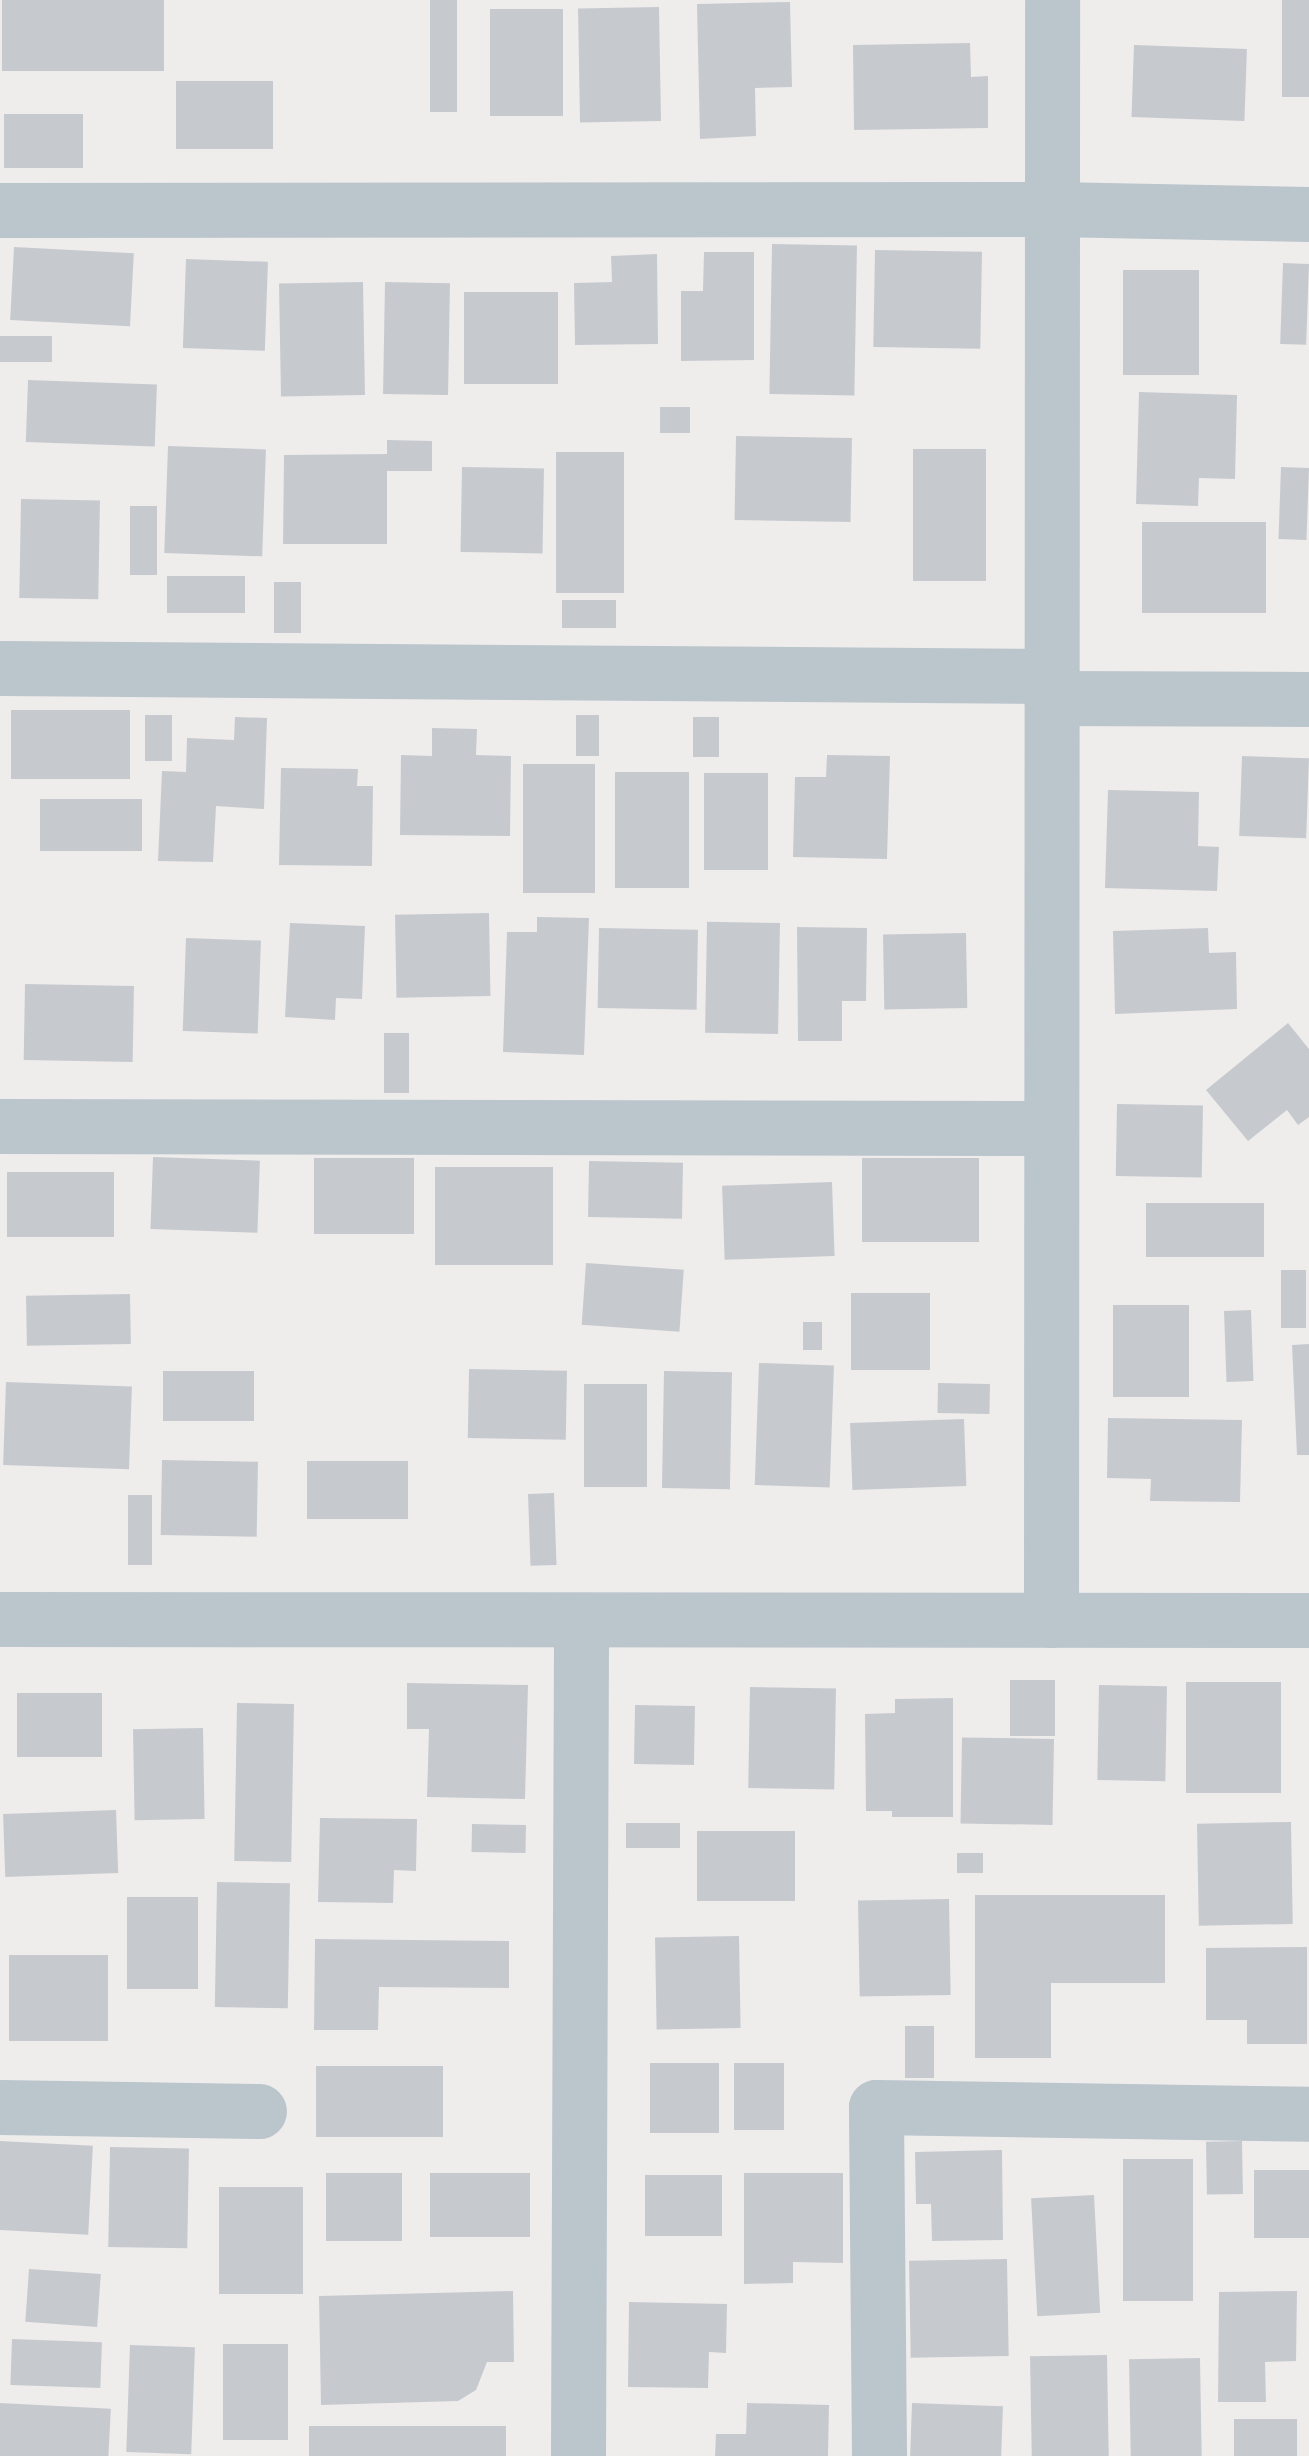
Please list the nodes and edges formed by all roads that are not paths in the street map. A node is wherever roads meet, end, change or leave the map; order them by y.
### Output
1 (1052, 0) edge
2 (0, 210) edge
3 (1053, 210) junction
4 (1309, 214) edge
5 (0, 668) edge
6 (1051, 687) junction
7 (1309, 699) edge
8 (0, 1126) edge
9 (1049, 1128) junction
10 (0, 1620) edge
11 (581, 1620) junction
12 (1051, 1620) junction
13 (1309, 1620) edge
14 (0, 2107) edge
15 (259, 2111) dead end
16 (1309, 2114) edge
17 (578, 2456) edge
18 (880, 2456) edge

1 - 3 street
2 - 3 street
3 - 4 street
3 - 6 street
5 - 6 street
6 - 7 street
6 - 9 street
8 - 9 street
9 - 12 street
10 - 11 street
11 - 12 street
11 - 17 street
12 - 13 street
14 - 15 street
16 - 18 street

